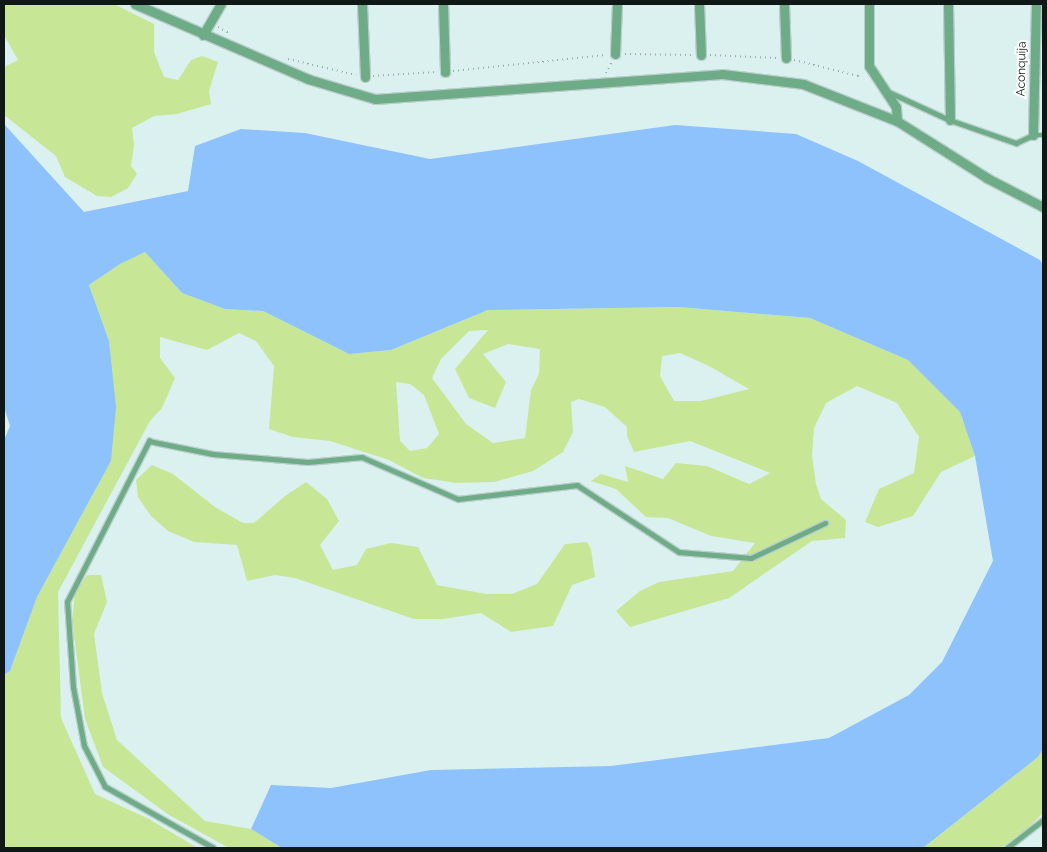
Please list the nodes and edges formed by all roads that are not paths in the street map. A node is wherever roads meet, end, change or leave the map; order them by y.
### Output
1 (135, 4) edge
2 (221, 4) edge
3 (362, 4) edge
4 (443, 4) edge
5 (617, 4) edge
6 (699, 4) edge
7 (784, 4) edge
8 (869, 4) edge
9 (948, 4) edge
10 (1036, 4) edge
11 (203, 35) junction
12 (615, 54) road end
13 (701, 55) road end
14 (786, 58) road end
15 (445, 72) road end
16 (365, 76) road end
17 (887, 92) junction
18 (950, 120) junction
19 (897, 121) junction
20 (1033, 135) junction
21 (1043, 135) edge
22 (1043, 207) edge
23 (825, 523) dead end
24 (1043, 820) edge
25 (213, 848) edge
26 (1007, 848) edge

1 - 11 street
2 - 11 street
3 - 16 street
4 - 15 street
5 - 12 street
6 - 13 street
7 - 14 street
8 - 17 street
9 - 18 street
10 - 20 street, Aconquija
11 - 19 street
17 - 18 lane
17 - 19 street
18 - 20 lane
19 - 22 street
20 - 21 lane
23 - 25 lane
24 - 26 lane

